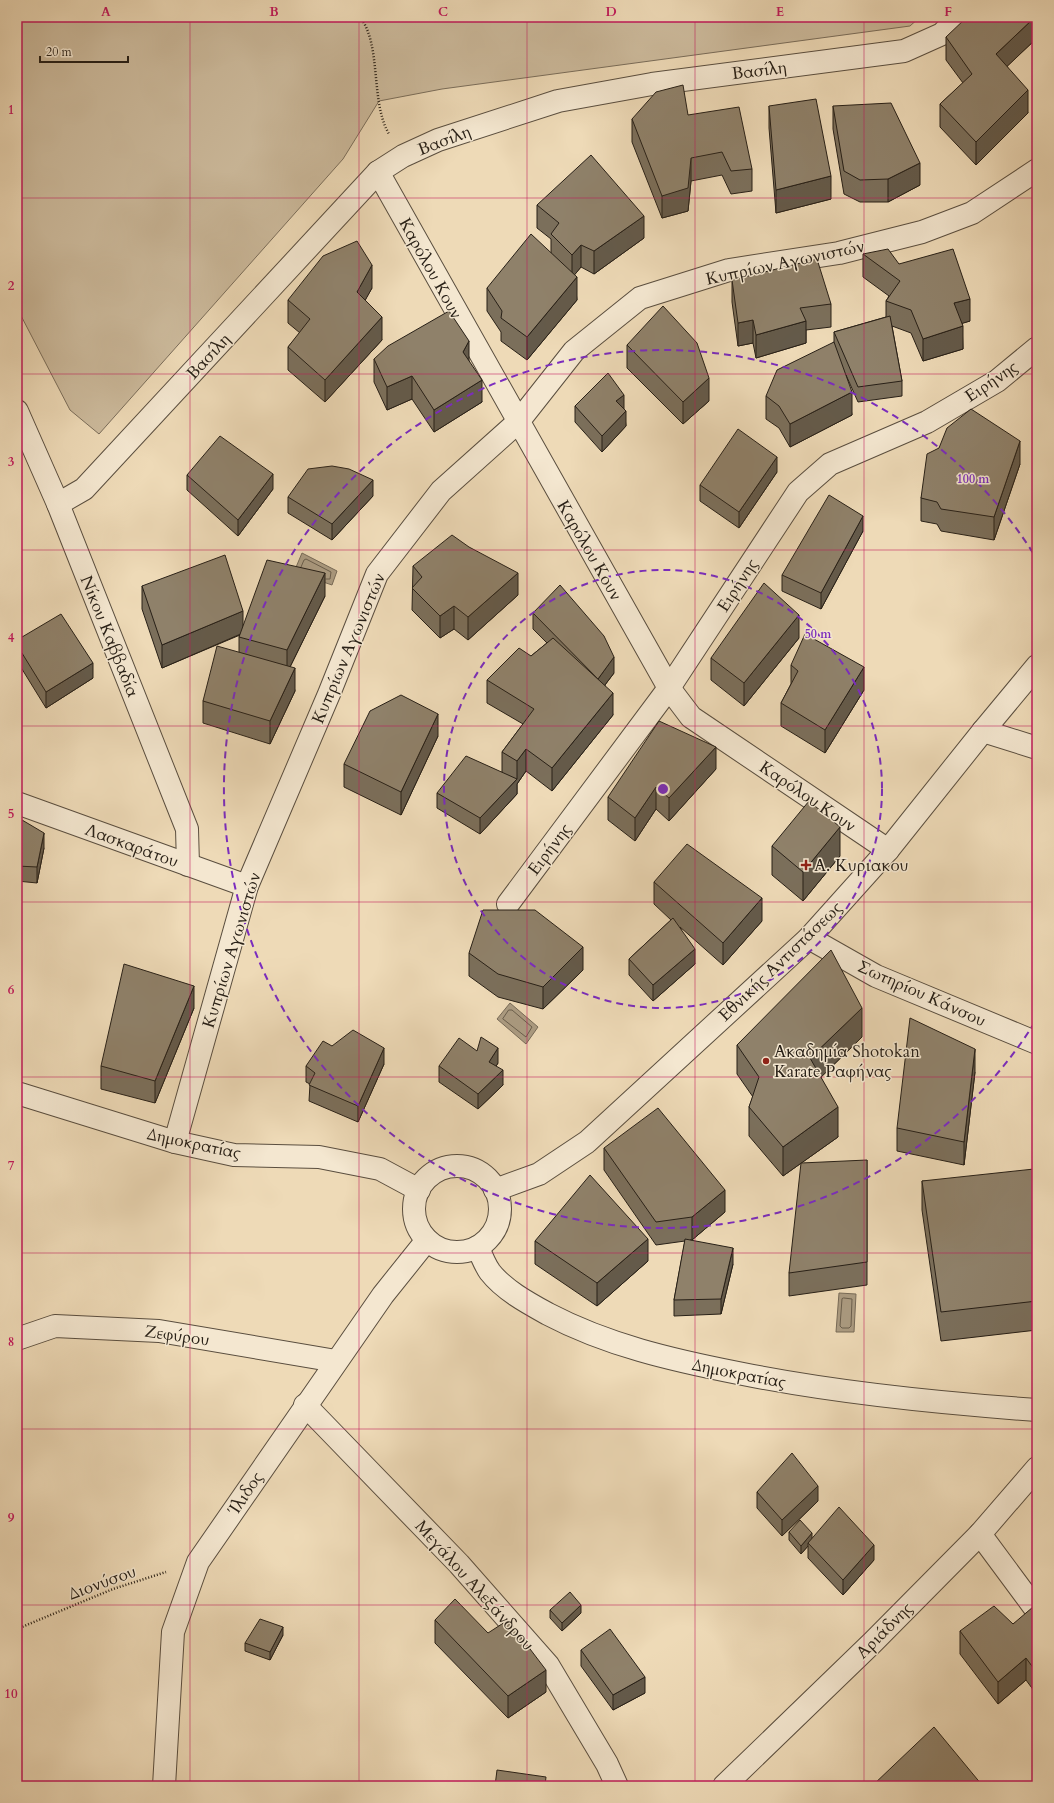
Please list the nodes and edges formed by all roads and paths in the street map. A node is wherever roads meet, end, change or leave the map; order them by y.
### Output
1 (360, 17) edge
2 (958, 17) edge
3 (403, 156) junction
4 (1037, 170) edge
5 (378, 172) junction
6 (1037, 348) edge
7 (17, 411) edge
8 (518, 422) junction
9 (58, 504) junction
10 (1037, 666) edge
11 (669, 688) junction
12 (983, 731) junction
13 (1037, 748) edge
14 (17, 803) edge
15 (888, 850) junction
16 (188, 865) junction
17 (247, 886) junction
18 (508, 904) dead end
19 (809, 938) junction
20 (1037, 1042) edge
21 (17, 1094) edge
22 (175, 1142) junction
23 (419, 1190) junction
24 (495, 1190) junction
25 (427, 1240) junction
26 (478, 1248) junction
27 (17, 1339) edge
28 (336, 1361) junction
29 (305, 1405) junction
30 (1037, 1410) edge
31 (1037, 1468) edge
32 (980, 1534) junction
33 (198, 1562) junction
34 (1037, 1612) edge
35 (17, 1629) edge
36 (164, 1786) edge
37 (617, 1786) edge
38 (724, 1786) edge

1 - 3 path
2 - 3 street, Βασίλη
3 - 5 street, Βασίλη
4 - 8 street, Κυπρίων Αγωνιστών
5 - 8 street, Καρόλου Κουν
5 - 9 street, Βασίλη
6 - 11 street, Ειρήνης
7 - 9 street, Νίκου Καββαδία
8 - 11 street, Καρόλου Κουν
8 - 17 street, Κυπρίων Αγωνιστών
9 - 16 street, Νίκου Καββαδία
10 - 12 street, Εθνικής Αντιστάσεως
11 - 15 street, Καρόλου Κουν
11 - 18 street, Ειρήνης
12 - 13 street
12 - 15 street, Εθνικής Αντιστάσεως
14 - 16 street, Λασκαράτου
15 - 19 street, Εθνικής Αντιστάσεως
16 - 17 street, Λασκαράτου
17 - 22 street, Κυπρίων Αγωνιστών
19 - 20 street, Σωτηρίου Κάνσου
19 - 24 street, Εθνικής Αντιστάσεως
21 - 22 street, Δημοκρατίας
22 - 23 street, Δημοκρατίας
23 - 24 street
23 - 25 street
24 - 26 street
25 - 26 street
25 - 28 street, Ίλιδος
26 - 30 street, Δημοκρατίας
27 - 28 street, Ζεφύρου
28 - 29 street, Ίλιδος
29 - 33 street, Ίλιδος
29 - 37 street, Μεγάλου Αλεξάνδρου
31 - 32 street, Αριάδνης
32 - 34 street
32 - 38 street, Αριάδνης
33 - 35 path, Διονύσου
33 - 36 street, Ίλιδος

